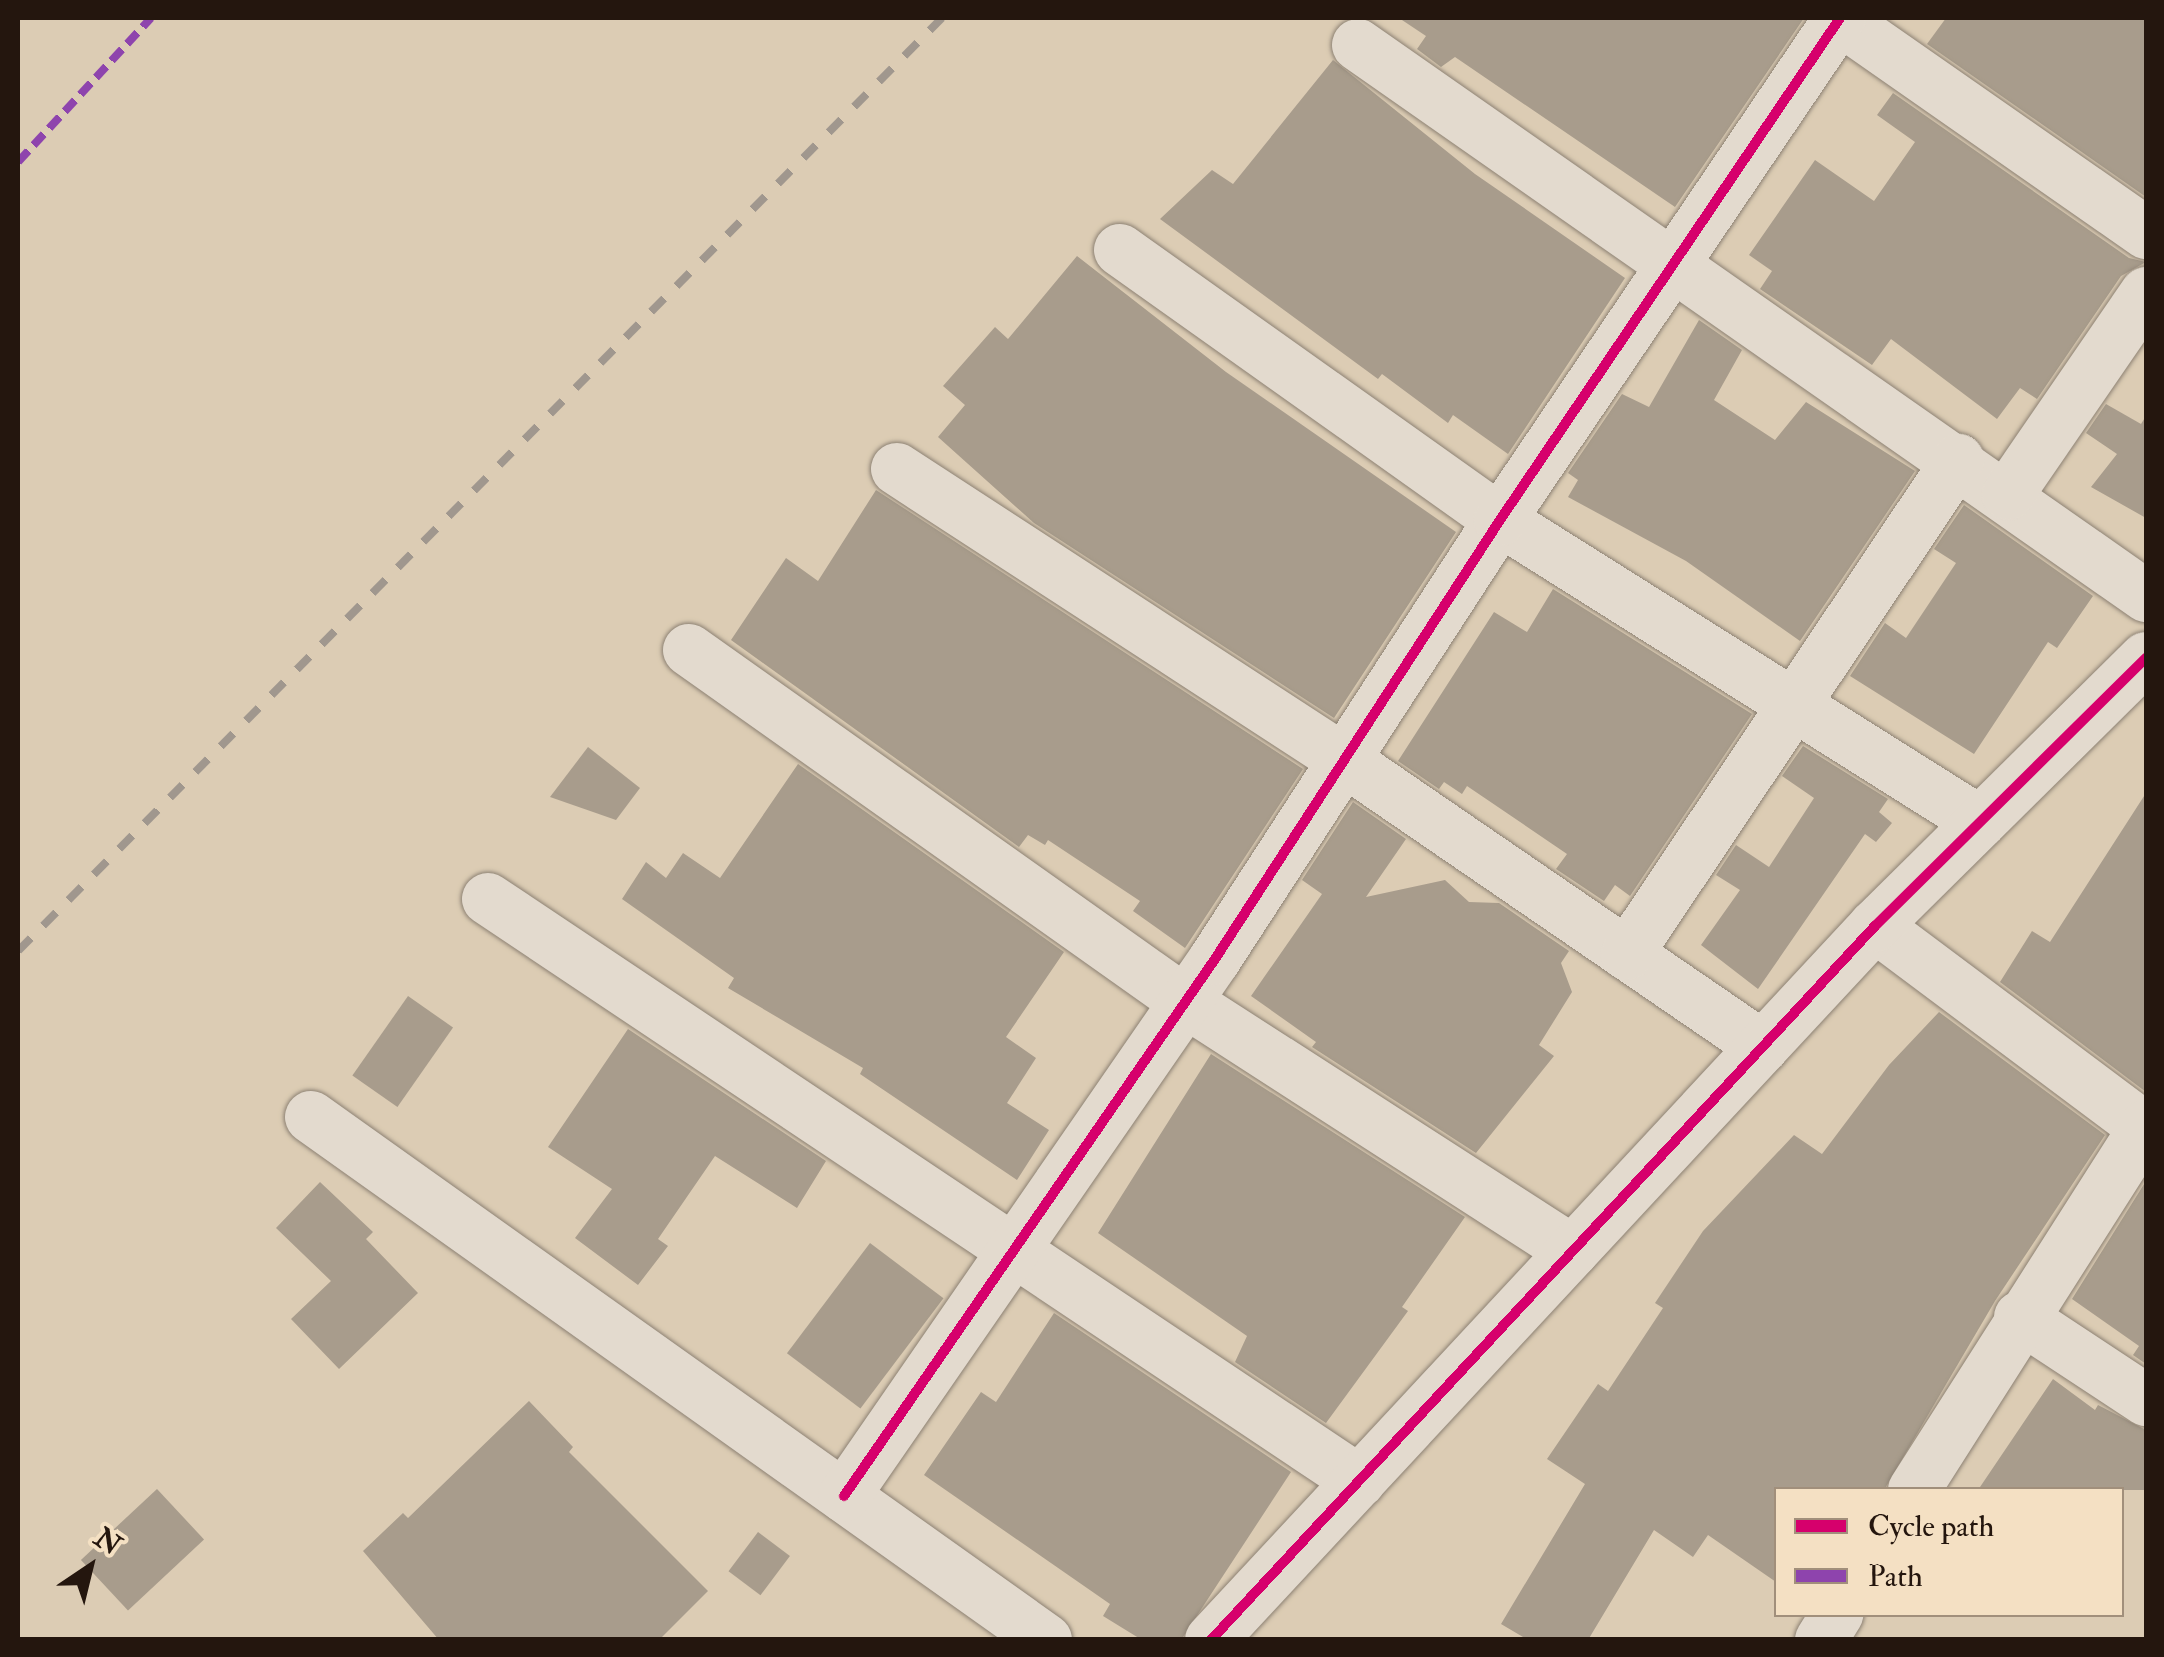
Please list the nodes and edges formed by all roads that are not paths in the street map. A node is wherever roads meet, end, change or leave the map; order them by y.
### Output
1 (1839, 18) edge
2 (1358, 46) dead end
3 (2146, 233) edge
4 (1120, 250) dead end
5 (1674, 267) junction
6 (2146, 293) edge
7 (1958, 460) junction
8 (897, 469) dead end
9 (2008, 494) junction
10 (1500, 520) junction
11 (2146, 596) edge
12 (688, 650) dead end
13 (2146, 658) edge
14 (1796, 706) junction
15 (1347, 762) junction
16 (1980, 822) junction
17 (488, 898) dead end
18 (1875, 926) junction
19 (1627, 954) junction
20 (1186, 1002) junction
21 (1763, 1047) junction
22 (311, 1117) dead end
23 (2146, 1127) edge
24 (1019, 1249) junction
25 (1573, 1251) junction
26 (2020, 1317) junction
27 (2146, 1400) edge
28 (1359, 1481) junction
29 (1916, 1487) edge
30 (844, 1496) junction
31 (1834, 1617) edge
32 (1046, 1640) edge
33 (1212, 1640) edge
34 (1821, 1640) edge

1 - 3 street
1 - 5 street
2 - 5 street
4 - 10 street
5 - 7 street
5 - 10 street
6 - 9 street
7 - 9 street
7 - 14 street
8 - 15 street
9 - 11 street
10 - 14 street
10 - 15 street
12 - 20 street
13 - 16 street
14 - 16 street
14 - 19 street
15 - 19 street
15 - 20 street
16 - 18 street
17 - 24 street
18 - 21 street
18 - 23 street
19 - 21 street
20 - 24 street
20 - 25 street
21 - 25 street
22 - 30 street
23 - 26 street
24 - 28 street
24 - 30 street
25 - 28 street
26 - 27 street
26 - 29 street
28 - 33 street
30 - 32 street
31 - 34 street

